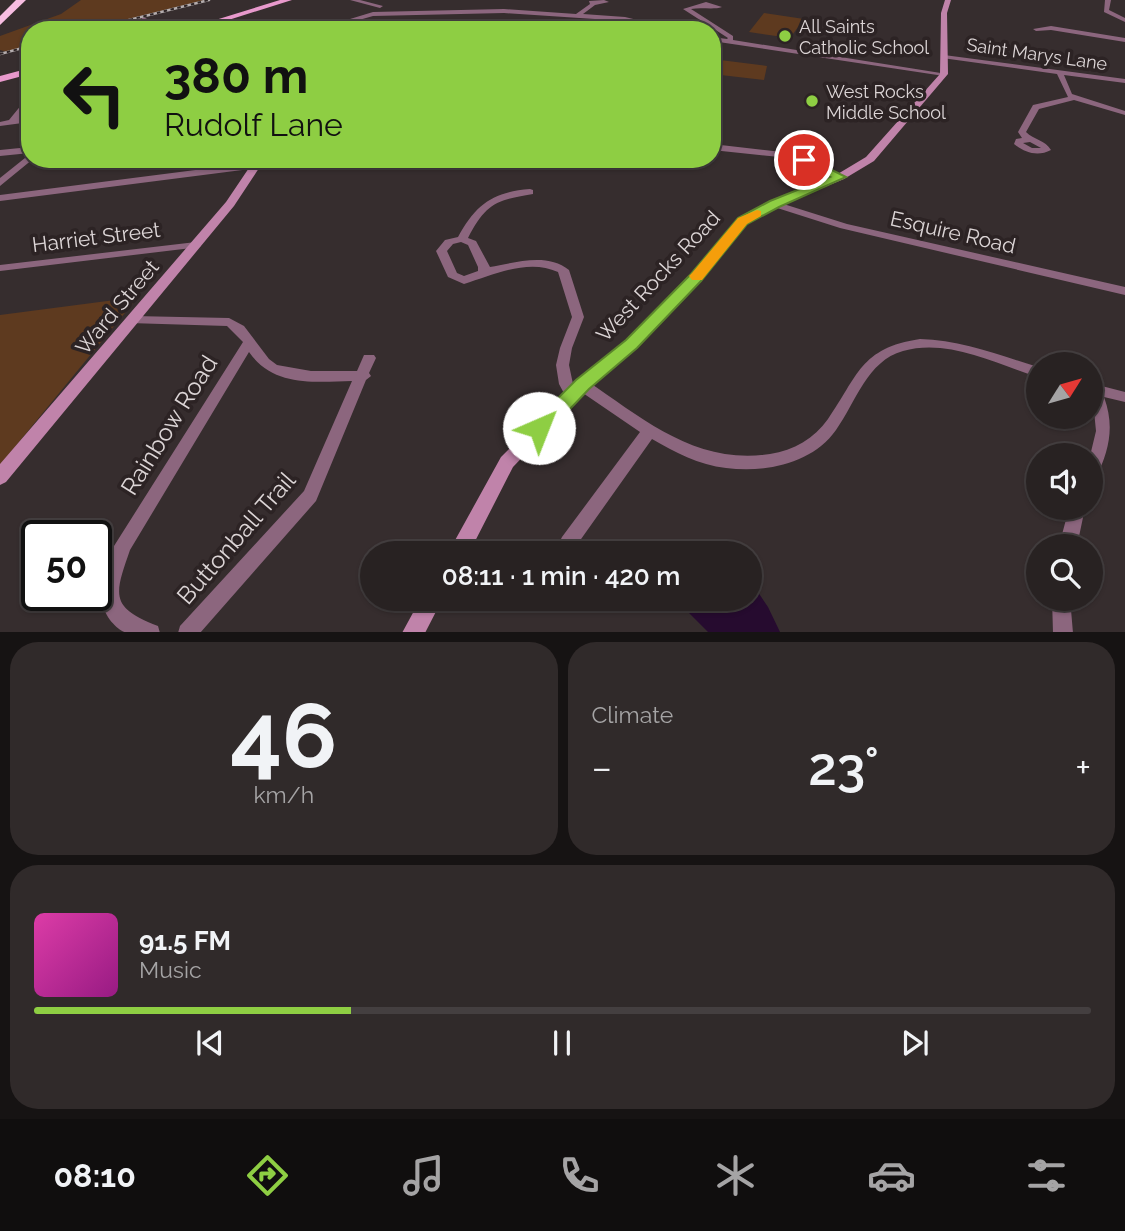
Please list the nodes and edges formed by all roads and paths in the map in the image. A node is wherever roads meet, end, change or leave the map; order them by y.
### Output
1 (21, 0) edge
2 (288, 0) edge
3 (353, 0) edge
4 (372, 0) edge
5 (948, 0) edge
6 (1108, 0) edge
7 (363, 3) junction
8 (593, 4) dead end
9 (703, 5) dead end
10 (380, 6) dead end
11 (577, 16) junction
12 (143, 19) dead end
13 (1125, 20) edge
14 (147, 21) edge
15 (224, 21) edge
16 (349, 21) edge
17 (552, 21) edge
18 (566, 21) edge
19 (634, 21) edge
20 (706, 21) edge
21 (0, 22) edge
22 (721, 30) edge
23 (1073, 32) junction
24 (1125, 40) edge
25 (721, 41) edge
26 (730, 43) junction
27 (944, 57) junction
28 (21, 73) edge
29 (1060, 73) junction
30 (944, 75) junction
31 (0, 79) edge
32 (1125, 81) edge
33 (1073, 98) junction
34 (21, 111) edge
35 (1125, 113) edge
36 (21, 121) edge
37 (12, 122) junction
38 (0, 124) edge
39 (1028, 140) dead end
40 (721, 149) edge
41 (21, 151) edge
42 (0, 153) edge
43 (21, 165) edge
44 (221, 168) edge
45 (255, 168) edge
46 (840, 177) junction
47 (0, 183) edge
48 (530, 192) dead end
49 (0, 198) edge
50 (774, 204) junction
51 (462, 239) junction
52 (196, 245) junction
53 (0, 268) edge
54 (484, 271) junction
55 (1125, 291) edge
56 (133, 320) junction
57 (249, 342) junction
58 (369, 358) dead end
59 (1026, 368) edge
60 (364, 376) junction
61 (577, 390) junction
62 (1103, 391) edge
63 (1125, 397) edge
64 (1103, 410) edge
65 (650, 430) junction
66 (1101, 443) edge
67 (0, 477) edge
68 (464, 541) edge
69 (569, 541) edge
70 (425, 611) edge
71 (1062, 611) edge
72 (151, 632) edge
73 (187, 632) edge
74 (413, 632) edge
75 (1063, 632) edge

1 - 21 highway
2 - 15 main road
3 - 7 street
4 - 7 street
5 - 27 main road
6 - 13 street
7 - 10 street
8 - 11 street
9 - 20 street
11 - 18 street
11 - 19 street
12 - 14 street
16 - 17 street
22 - 26 street
23 - 23 street
23 - 24 street
25 - 26 street
26 - 30 street
27 - 29 street, Saint Marys Lane
27 - 30 main road
28 - 31 main road
29 - 32 street, Saint Marys Lane
29 - 33 street
30 - 46 main road, West Rocks Road
33 - 35 street
33 - 39 street
34 - 37 street
36 - 37 street
37 - 38 street
40 - 46 street
41 - 42 street
43 - 47 street
44 - 49 street
45 - 52 main road, Ward Street
46 - 50 main road, West Rocks Road
48 - 51 street
50 - 55 street, Esquire Road
50 - 61 main road, West Rocks Road
51 - 54 street
51 - 54 street
52 - 53 street, Harriet Street
52 - 56 main road, Ward Street
54 - 61 street
56 - 57 street
56 - 67 main road, Ward Street
57 - 60 street
57 - 72 street, Rainbow Road
58 - 60 street, Buttonball Trail
59 - 65 street
60 - 73 street, Buttonball Trail
61 - 65 street
61 - 68 main road, West Rocks Road
62 - 63 street
64 - 66 street
65 - 69 street
70 - 74 main road
71 - 75 street

